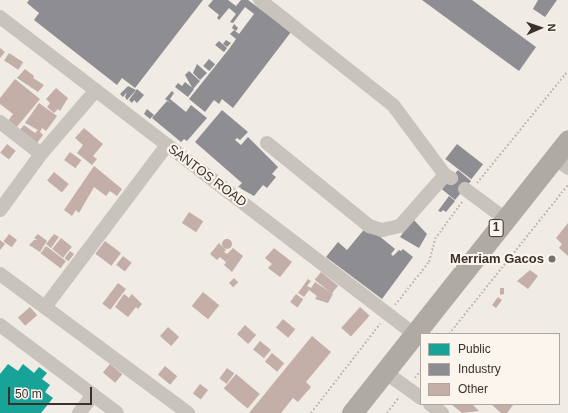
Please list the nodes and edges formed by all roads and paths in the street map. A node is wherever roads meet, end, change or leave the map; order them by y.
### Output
1 (260, 0) edge
2 (0, 17) edge
3 (568, 72) edge
4 (96, 90) junction
5 (0, 122) edge
6 (267, 143) dead end
7 (167, 145) junction
8 (564, 152) edge
9 (41, 154) junction
10 (568, 185) edge
11 (467, 191) junction
12 (0, 210) edge
13 (504, 218) junction
14 (0, 274) edge
15 (45, 307) junction
16 (388, 314) junction
17 (0, 326) edge
18 (450, 333) edge
19 (414, 334) junction
20 (385, 372) junction
21 (93, 395) junction
22 (420, 397) edge
23 (431, 405) edge
24 (356, 412) edge
25 (79, 413) edge
26 (117, 413) edge
27 (188, 413) edge
28 (311, 413) edge
29 (442, 413) edge

1 - 6 street
2 - 4 street, SANTOS ROAD
3 - 11 path
4 - 7 street, SANTOS ROAD
4 - 9 street
5 - 9 street
7 - 15 street
7 - 16 street, SANTOS ROAD
8 - 13 highway, 1
9 - 12 street
10 - 18 path
11 - 13 street
11 - 16 path
13 - 19 highway, 1
14 - 15 street
15 - 27 street
16 - 19 street, SANTOS ROAD
16 - 28 path
17 - 21 street
19 - 20 highway, 1
20 - 22 street
20 - 24 highway, 1
21 - 25 street
21 - 26 street
23 - 29 street

